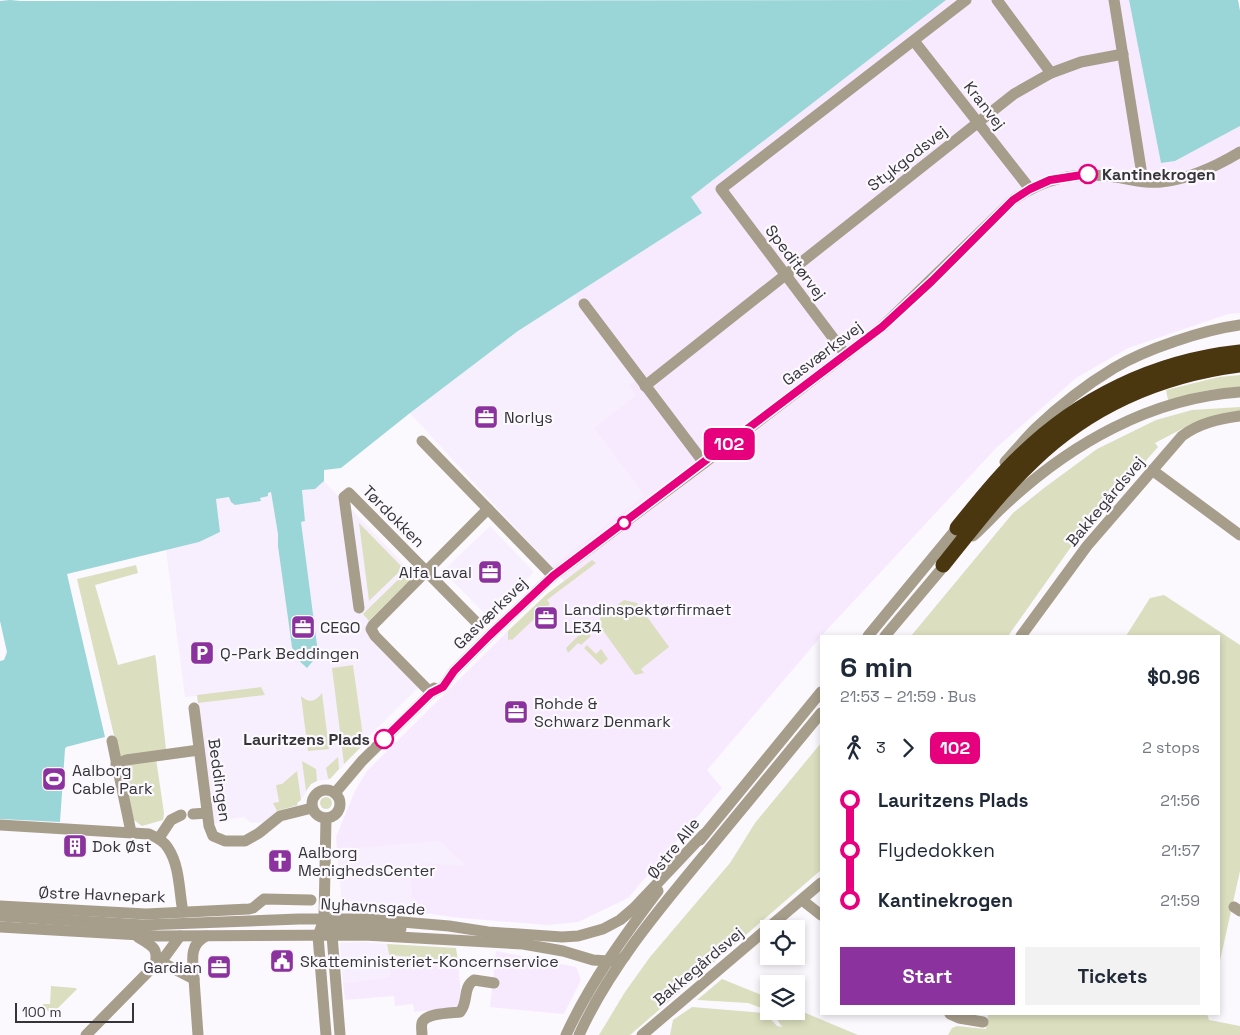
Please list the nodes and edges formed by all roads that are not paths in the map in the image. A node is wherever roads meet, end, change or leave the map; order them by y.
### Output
1 (966, 0) edge
2 (997, 0) edge
3 (1114, 0) edge
4 (914, 41) junction
5 (1123, 54) junction
6 (1051, 73) junction
7 (978, 123) junction
8 (1240, 152) edge
9 (1143, 182) junction
10 (1030, 189) junction
11 (785, 274) junction
12 (584, 304) dead end
13 (1240, 325) edge
14 (1240, 352) edge
15 (846, 355) junction
16 (1240, 365) edge
17 (645, 386) junction
18 (1240, 392) edge
19 (1239, 418) edge
20 (422, 441) dead end
21 (704, 463) junction
22 (1152, 470) junction
23 (488, 510) junction
24 (957, 528) junction
25 (1240, 536) edge
26 (943, 565) junction
27 (426, 572) junction
28 (553, 576) junction
29 (359, 608) dead end
30 (477, 624) dead end
31 (869, 635) edge
32 (885, 635) edge
33 (1021, 635) edge
34 (431, 693) junction
35 (820, 693) edge
36 (194, 708) dead end
37 (820, 714) edge
38 (112, 741) dead end
39 (199, 750) junction
40 (116, 764) junction
41 (335, 793) junction
42 (312, 808) junction
43 (207, 813) junction
44 (193, 814) dead end
45 (181, 815) dead end
46 (326, 818) junction
47 (0, 825) edge
48 (131, 832) junction
49 (704, 834) junction
50 (159, 838) junction
51 (820, 884) edge
52 (311, 900) dead end
53 (802, 900) junction
54 (0, 906) edge
55 (183, 912) junction
56 (820, 914) edge
57 (0, 916) edge
58 (0, 927) edge
59 (328, 927) junction
60 (136, 936) junction
61 (180, 936) junction
62 (205, 936) junction
63 (318, 936) junction
64 (626, 956) junction
65 (608, 961) junction
66 (158, 964) junction
67 (194, 979) junction
68 (494, 983) dead end
69 (952, 1015) edge
70 (983, 1022) dead end
71 (86, 1035) edge
72 (198, 1035) edge
73 (326, 1035) edge
74 (340, 1035) edge
75 (422, 1035) edge
76 (566, 1035) edge
77 (579, 1035) edge
78 (642, 1035) edge

1 - 4 street
2 - 6 street
3 - 5 street
4 - 7 street, Kranvej
4 - 11 street, Speditørvej
5 - 6 street, Stykgodsvej
5 - 9 street
6 - 7 street, Stykgodsvej
7 - 10 street, Kranvej
7 - 11 street, Stykgodsvej
8 - 9 street, Gasværksvej
9 - 10 street, Gasværksvej
10 - 15 street, Gasværksvej
11 - 15 street, Speditørvej
11 - 17 street
12 - 17 street
13 - 24 street
14 - 24 highway
15 - 21 street, Gasværksvej
16 - 26 highway
17 - 21 street
18 - 26 street
19 - 22 street, Bakkegårdsvej
20 - 23 street
21 - 28 street, Gasværksvej
22 - 25 street
22 - 33 street, Bakkegårdsvej
23 - 27 street
23 - 28 street
24 - 31 street
26 - 32 street
27 - 29 street, Tørdokken
27 - 30 street, Tørdokken
27 - 34 street
28 - 34 street, Gasværksvej
34 - 41 street, Gasværksvej
35 - 49 street, Østre Alle
36 - 39 street, Beddingen
37 - 64 street, Østre Alle
38 - 40 street
39 - 40 street
39 - 43 street, Beddingen
40 - 48 street
41 - 42 street
41 - 46 street
42 - 43 street, Beddingen
42 - 46 street
43 - 44 street
45 - 50 street
46 - 59 street
47 - 48 street
48 - 50 street
49 - 59 street, Nyhavnsgade
49 - 65 street, Østre Alle
50 - 55 street, Østre Havnepark
51 - 53 street, Bakkegårdsvej
52 - 55 street
53 - 56 street
53 - 78 street, Bakkegårdsvej
54 - 55 street, Østre Havnepark
57 - 59 street, Nyhavnsgade
58 - 60 street, Nyhavnsgade
59 - 62 street
59 - 63 street, Nyhavnsgade
59 - 63 street
59 - 65 street, Nyhavnsgade
59 - 74 street
60 - 61 street, Nyhavnsgade
60 - 66 street
61 - 62 street, Nyhavnsgade
61 - 66 street
62 - 63 street, Nyhavnsgade
62 - 67 street
63 - 73 street
64 - 65 street, Nyhavnsgade
64 - 77 street, Østre Alle
65 - 76 street, Østre Alle
66 - 67 street
66 - 71 street
67 - 72 street
68 - 75 street
69 - 70 street

